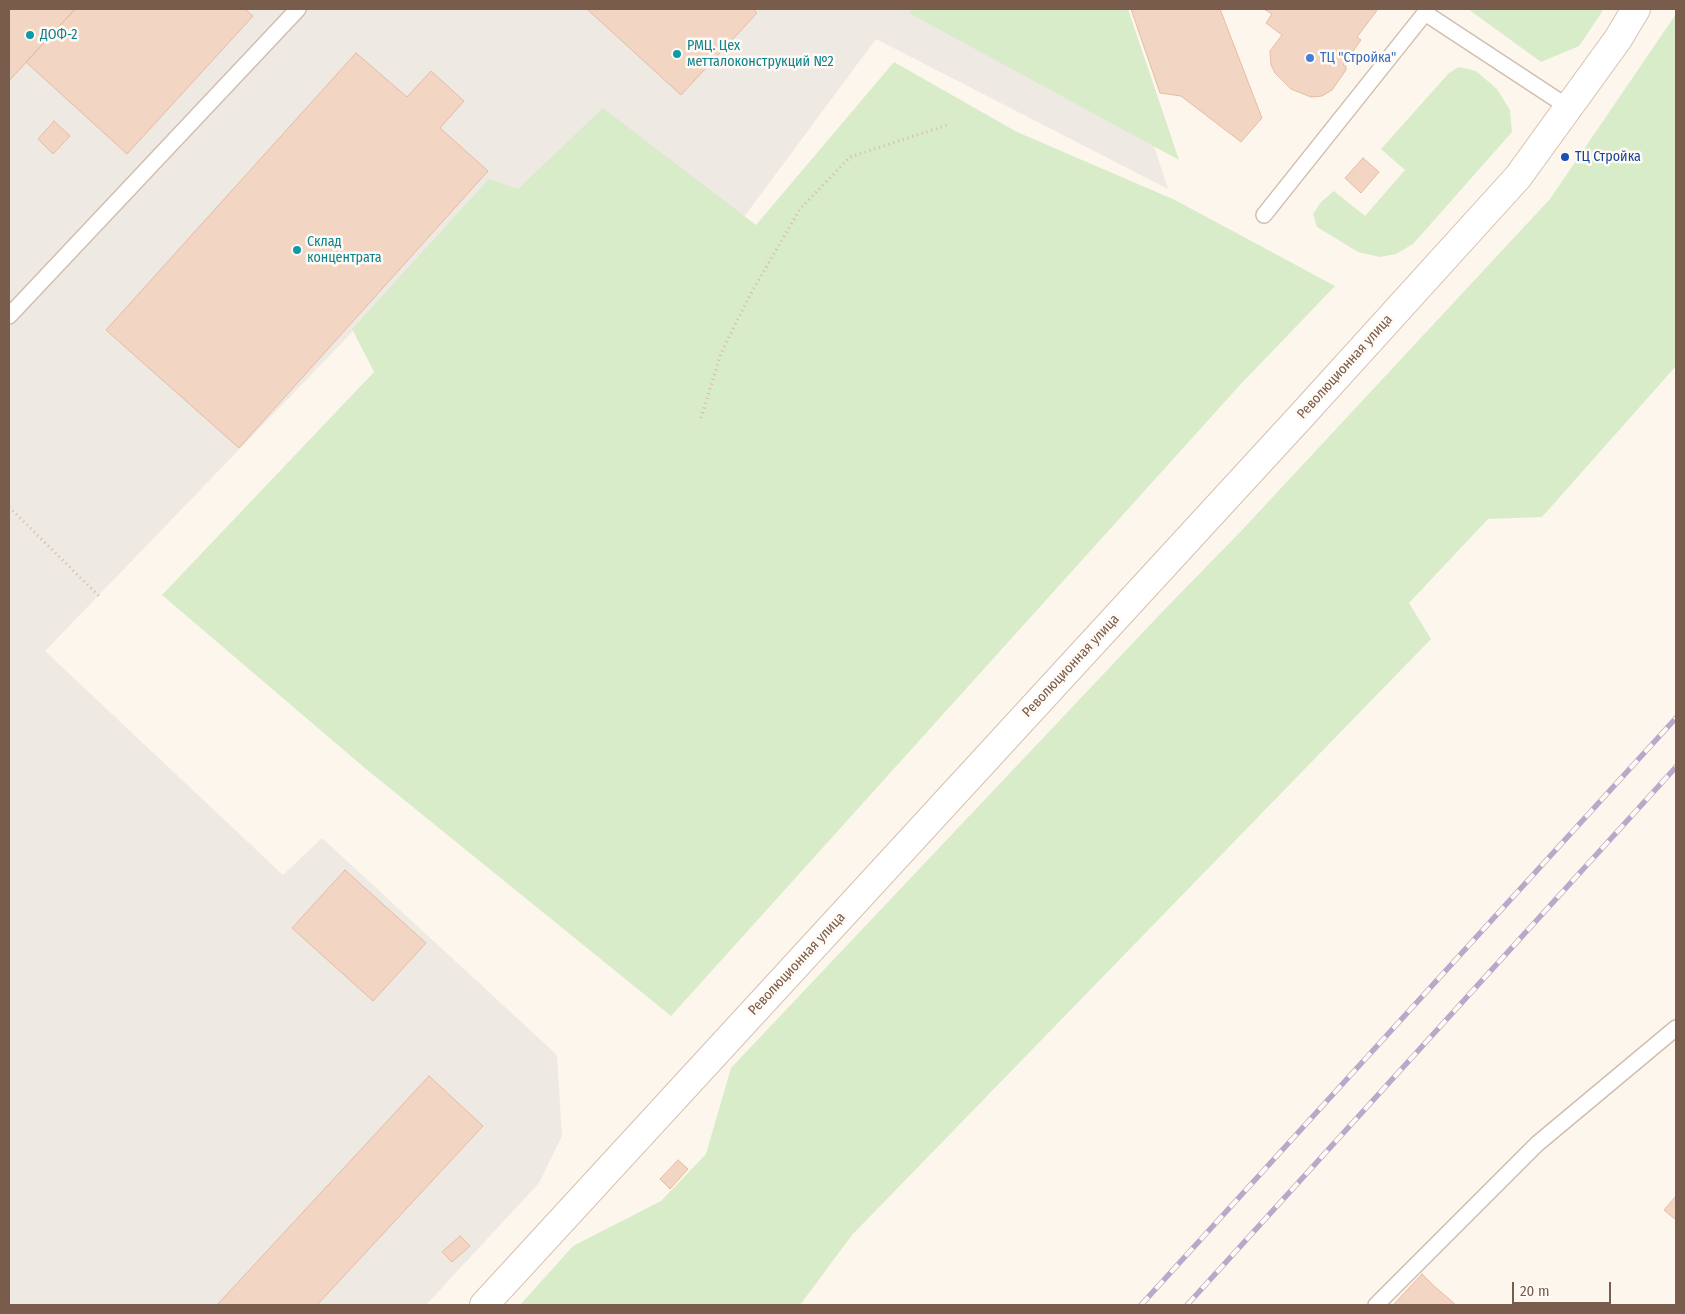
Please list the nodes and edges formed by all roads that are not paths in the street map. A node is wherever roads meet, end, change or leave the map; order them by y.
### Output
1 (298, 9) edge
2 (1636, 9) edge
3 (1568, 107) junction
4 (1264, 215) dead end
5 (9, 316) edge
6 (1676, 1028) edge
7 (484, 1305) edge
8 (1376, 1305) edge

1 - 5 lane
2 - 3 street, Революционная улица
3 - 4 lane
3 - 7 street, Революционная улица
6 - 8 lane

